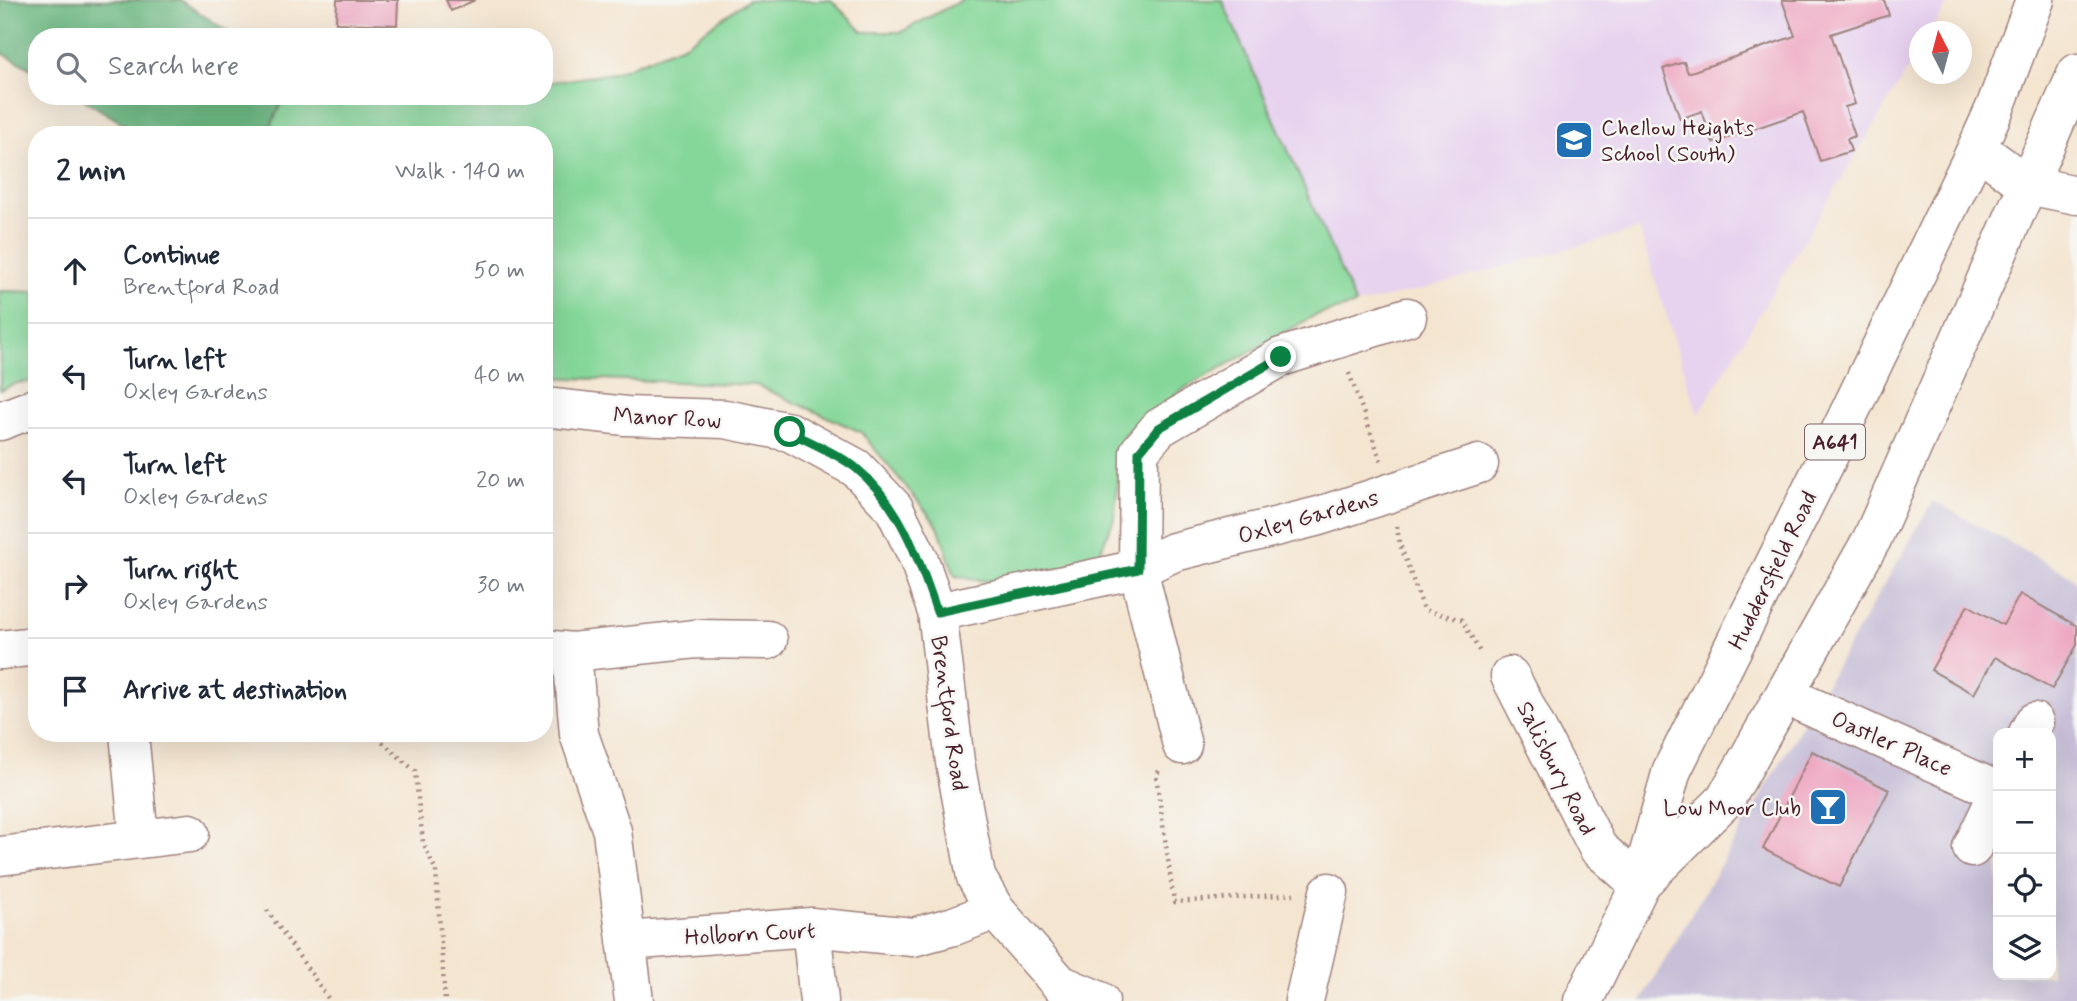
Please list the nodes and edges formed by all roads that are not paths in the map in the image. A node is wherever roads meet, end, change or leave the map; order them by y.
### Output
1 (2035, 0) edge
2 (2077, 73) edge
3 (1977, 148) junction
4 (2027, 185) junction
5 (2077, 195) edge
6 (1407, 317) dead end
7 (553, 408) edge
8 (28, 410) edge
9 (0, 421) edge
10 (790, 432) joint
11 (1479, 464) dead end
12 (1138, 569) junction
13 (937, 612) junction
14 (768, 640) dead end
15 (28, 647) edge
16 (0, 650) edge
17 (558, 650) edge
18 (1510, 676) dead end
19 (1785, 695) junction
20 (130, 742) edge
21 (1182, 745) road end
22 (1994, 791) edge
23 (1993, 804) edge
24 (190, 833) dead end
25 (139, 839) junction
26 (1972, 848) dead end
27 (0, 856) edge
28 (1640, 885) junction
29 (1329, 892) road end
30 (995, 910) junction
31 (811, 926) junction
32 (626, 941) junction
33 (634, 1001) edge
34 (819, 1001) edge
35 (1100, 1001) edge
36 (1304, 1001) edge
37 (1583, 1001) edge

1 - 3 street, Huddersfield Road / A641
2 - 4 street, Huddersfield Road / A641
3 - 4 street
3 - 28 street, Huddersfield Road / A641
4 - 5 street
4 - 19 street, Huddersfield Road / A641
6 - 12 street
7 - 10 street, Manor Row
8 - 9 street
10 - 13 street, Brentford Road
11 - 12 street, Oxley Gardens
12 - 13 street, Oxley Gardens
12 - 21 street
13 - 30 street, Brentford Road
14 - 17 street
15 - 16 street
17 - 32 street
18 - 28 street, Salisbury Road
19 - 22 street, Oastler Place
19 - 28 street, Huddersfield Road / A641
20 - 25 street
23 - 26 street, Oastler Place
24 - 25 street
25 - 27 street
28 - 37 street, Huddersfield Road / A641
29 - 36 street
30 - 31 street, Holborn Court
30 - 35 street, Brentford Road
31 - 32 street, Holborn Court
31 - 34 street
32 - 33 street

